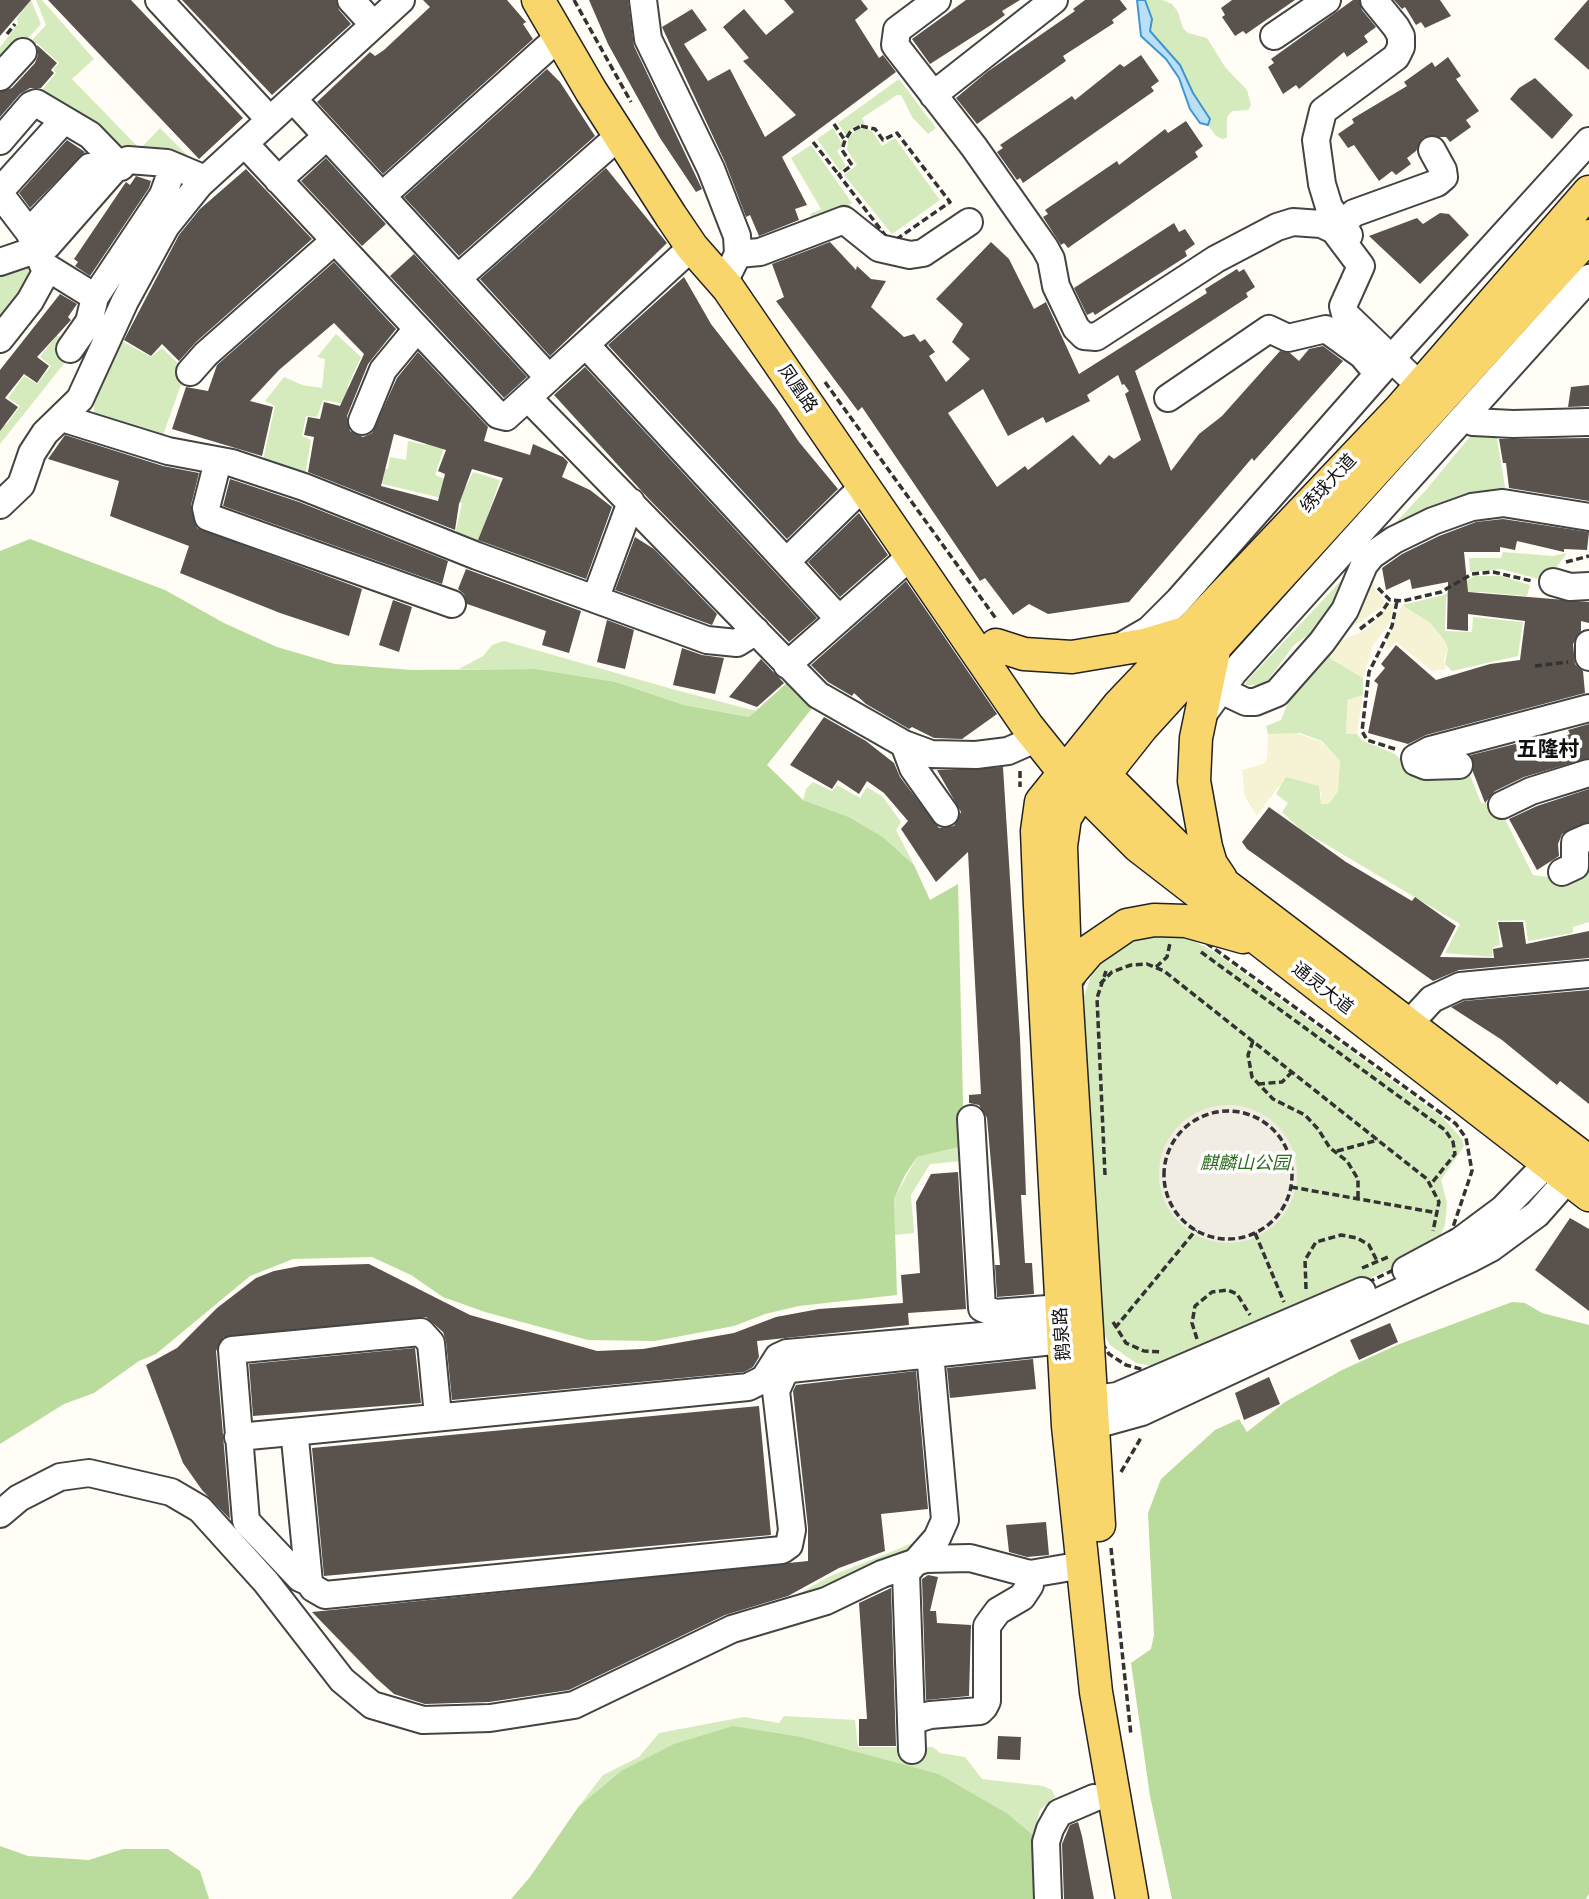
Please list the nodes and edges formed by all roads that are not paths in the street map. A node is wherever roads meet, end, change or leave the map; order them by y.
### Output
1 (159, 0) edge
2 (351, 0) edge
3 (401, 0) edge
4 (538, 0) edge
5 (553, 0) edge
6 (643, 0) edge
7 (937, 0) edge
8 (1054, 0) edge
9 (1327, 0) edge
10 (1374, 0) edge
11 (373, 24) junction
12 (1274, 36) dead end
13 (559, 37) junction
14 (23, 52) dead end
15 (0, 77) edge
16 (933, 95) junction
17 (292, 99) junction
18 (270, 120) junction
19 (63, 121) junction
20 (619, 136) junction
21 (326, 137) junction
22 (0, 141) edge
23 (1589, 141) edge
24 (245, 144) junction
25 (1432, 150) dead end
26 (120, 166) junction
27 (90, 167) dead end
28 (172, 170) junction
29 (278, 180) junction
30 (202, 182) junction
31 (1589, 192) edge
32 (0, 193) edge
33 (383, 195) junction
34 (969, 222) dead end
35 (1341, 225) junction
36 (1589, 236) edge
37 (334, 242) junction
38 (692, 247) junction
39 (37, 251) junction
40 (734, 263) junction
41 (0, 264) edge
42 (458, 277) junction
43 (1589, 278) edge
44 (95, 297) junction
45 (417, 329) junction
46 (0, 339) edge
47 (586, 345) junction
48 (70, 349) dead end
49 (1390, 361) junction
50 (190, 372) dead end
51 (549, 378) junction
52 (1425, 381) junction
53 (528, 398) junction
54 (1168, 398) dead end
55 (62, 418) junction
56 (1463, 418) junction
57 (362, 421) dead end
58 (1589, 422) edge
59 (218, 461) junction
60 (864, 486) junction
61 (631, 502) junction
62 (0, 505) edge
63 (1589, 517) edge
64 (912, 555) junction
65 (787, 561) junction
66 (1553, 582) road end
67 (1589, 586) edge
68 (596, 597) junction
69 (452, 604) dead end
70 (839, 619) junction
71 (756, 631) junction
72 (1000, 635) junction
73 (1203, 640) junction
74 (1111, 650) junction
75 (787, 665) junction
76 (1223, 685) junction
77 (1589, 708) edge
78 (1200, 718) junction
79 (1027, 738) junction
80 (904, 744) junction
81 (1459, 765) dead end
82 (1589, 773) edge
83 (1084, 774) junction
84 (1502, 805) dead end
85 (1029, 808) junction
86 (945, 813) dead end
87 (1589, 837) edge
88 (1562, 872) dead end
89 (1223, 883) junction
90 (1274, 951) junction
91 (1589, 974) edge
92 (1066, 979) junction
93 (1408, 1025) junction
94 (971, 1119) dead end
95 (1574, 1167) edge
96 (1062, 1326) junction
97 (930, 1353) junction
98 (1081, 1414) junction
99 (438, 1416) junction
100 (302, 1431) junction
101 (238, 1437) junction
102 (0, 1514) edge
103 (914, 1562) junction
104 (1083, 1565) junction
105 (1030, 1574) junction
106 (309, 1582) junction
107 (911, 1721) junction
108 (912, 1750) dead end
109 (1094, 1798) dead end
110 (1048, 1899) edge
111 (1132, 1899) edge
112 (1151, 1899) edge

1 - 18 street
2 - 11 street
3 - 11 street
4 - 13 main road, 凤凰路
5 - 40 main road, 凤凰路
6 - 40 street
7 - 16 street
8 - 16 street
9 - 12 street
10 - 35 street
11 - 17 street
13 - 20 main road, 凤凰路
13 - 33 street
14 - 15 street
16 - 49 street
17 - 18 street
17 - 21 street
18 - 24 street
19 - 22 street
19 - 26 street
19 - 32 street
20 - 38 main road, 凤凰路
20 - 42 street
21 - 29 street
21 - 33 street
23 - 49 street
24 - 29 street
24 - 30 street
25 - 35 street
26 - 28 street
26 - 30 street
26 - 39 street
27 - 39 street
28 - 30 street
28 - 44 street
29 - 37 street
30 - 55 street
31 - 52 main road, 绣球大道
32 - 39 street
33 - 42 street
34 - 40 street
35 - 49 street
36 - 73 main road, 绣球大道
37 - 45 street
37 - 50 street
38 - 47 street
38 - 60 main road, 凤凰路
39 - 41 street
39 - 44 street
39 - 46 street
40 - 72 main road, 凤凰路
42 - 51 street
43 - 56 street
44 - 48 street
45 - 53 street
45 - 57 street
47 - 51 street
47 - 65 street
49 - 52 street
49 - 54 street
49 - 74 street
51 - 53 street
52 - 73 main road, 绣球大道
53 - 61 street
55 - 59 street
55 - 62 street
56 - 58 street
56 - 76 street
59 - 68 street
59 - 69 street
60 - 64 main road, 凤凰路
60 - 65 street
61 - 68 street
61 - 71 street
63 - 76 street
64 - 70 street
64 - 79 main road, 凤凰路
65 - 70 street
66 - 67 street
68 - 71 street
70 - 75 street
71 - 75 street
72 - 74 main road
72 - 83 main road, 凤凰路
73 - 74 main road
73 - 78 main road
73 - 83 main road, 绣球大道
75 - 80 street
76 - 78 street
77 - 81 street
78 - 89 main road
79 - 80 street
79 - 83 main road, 凤凰路
79 - 85 main road
80 - 86 street
82 - 84 street
83 - 85 main road, 鹅泉路
83 - 89 main road, 通灵大道
83 - 90 main road, 通灵大道
83 - 92 main road, 鹅泉路
85 - 96 main road, 鹅泉路
87 - 88 street
89 - 93 main road, 通灵大道
90 - 92 main road
90 - 95 main road, 通灵大道
91 - 93 street
92 - 98 main road, 鹅泉路
93 - 95 main road, 通灵大道
94 - 96 street
95 - 98 street
96 - 97 street
96 - 98 main road, 鹅泉路
96 - 99 street
97 - 103 street
97 - 106 street
98 - 104 main road, 鹅泉路
98 - 112 main road, 鹅泉路
99 - 100 street
99 - 101 street
100 - 101 street
100 - 106 street
101 - 106 street
102 - 103 street
103 - 105 street
103 - 107 street
104 - 105 street
104 - 111 main road, 鹅泉路
105 - 107 street
107 - 108 street
109 - 110 street

